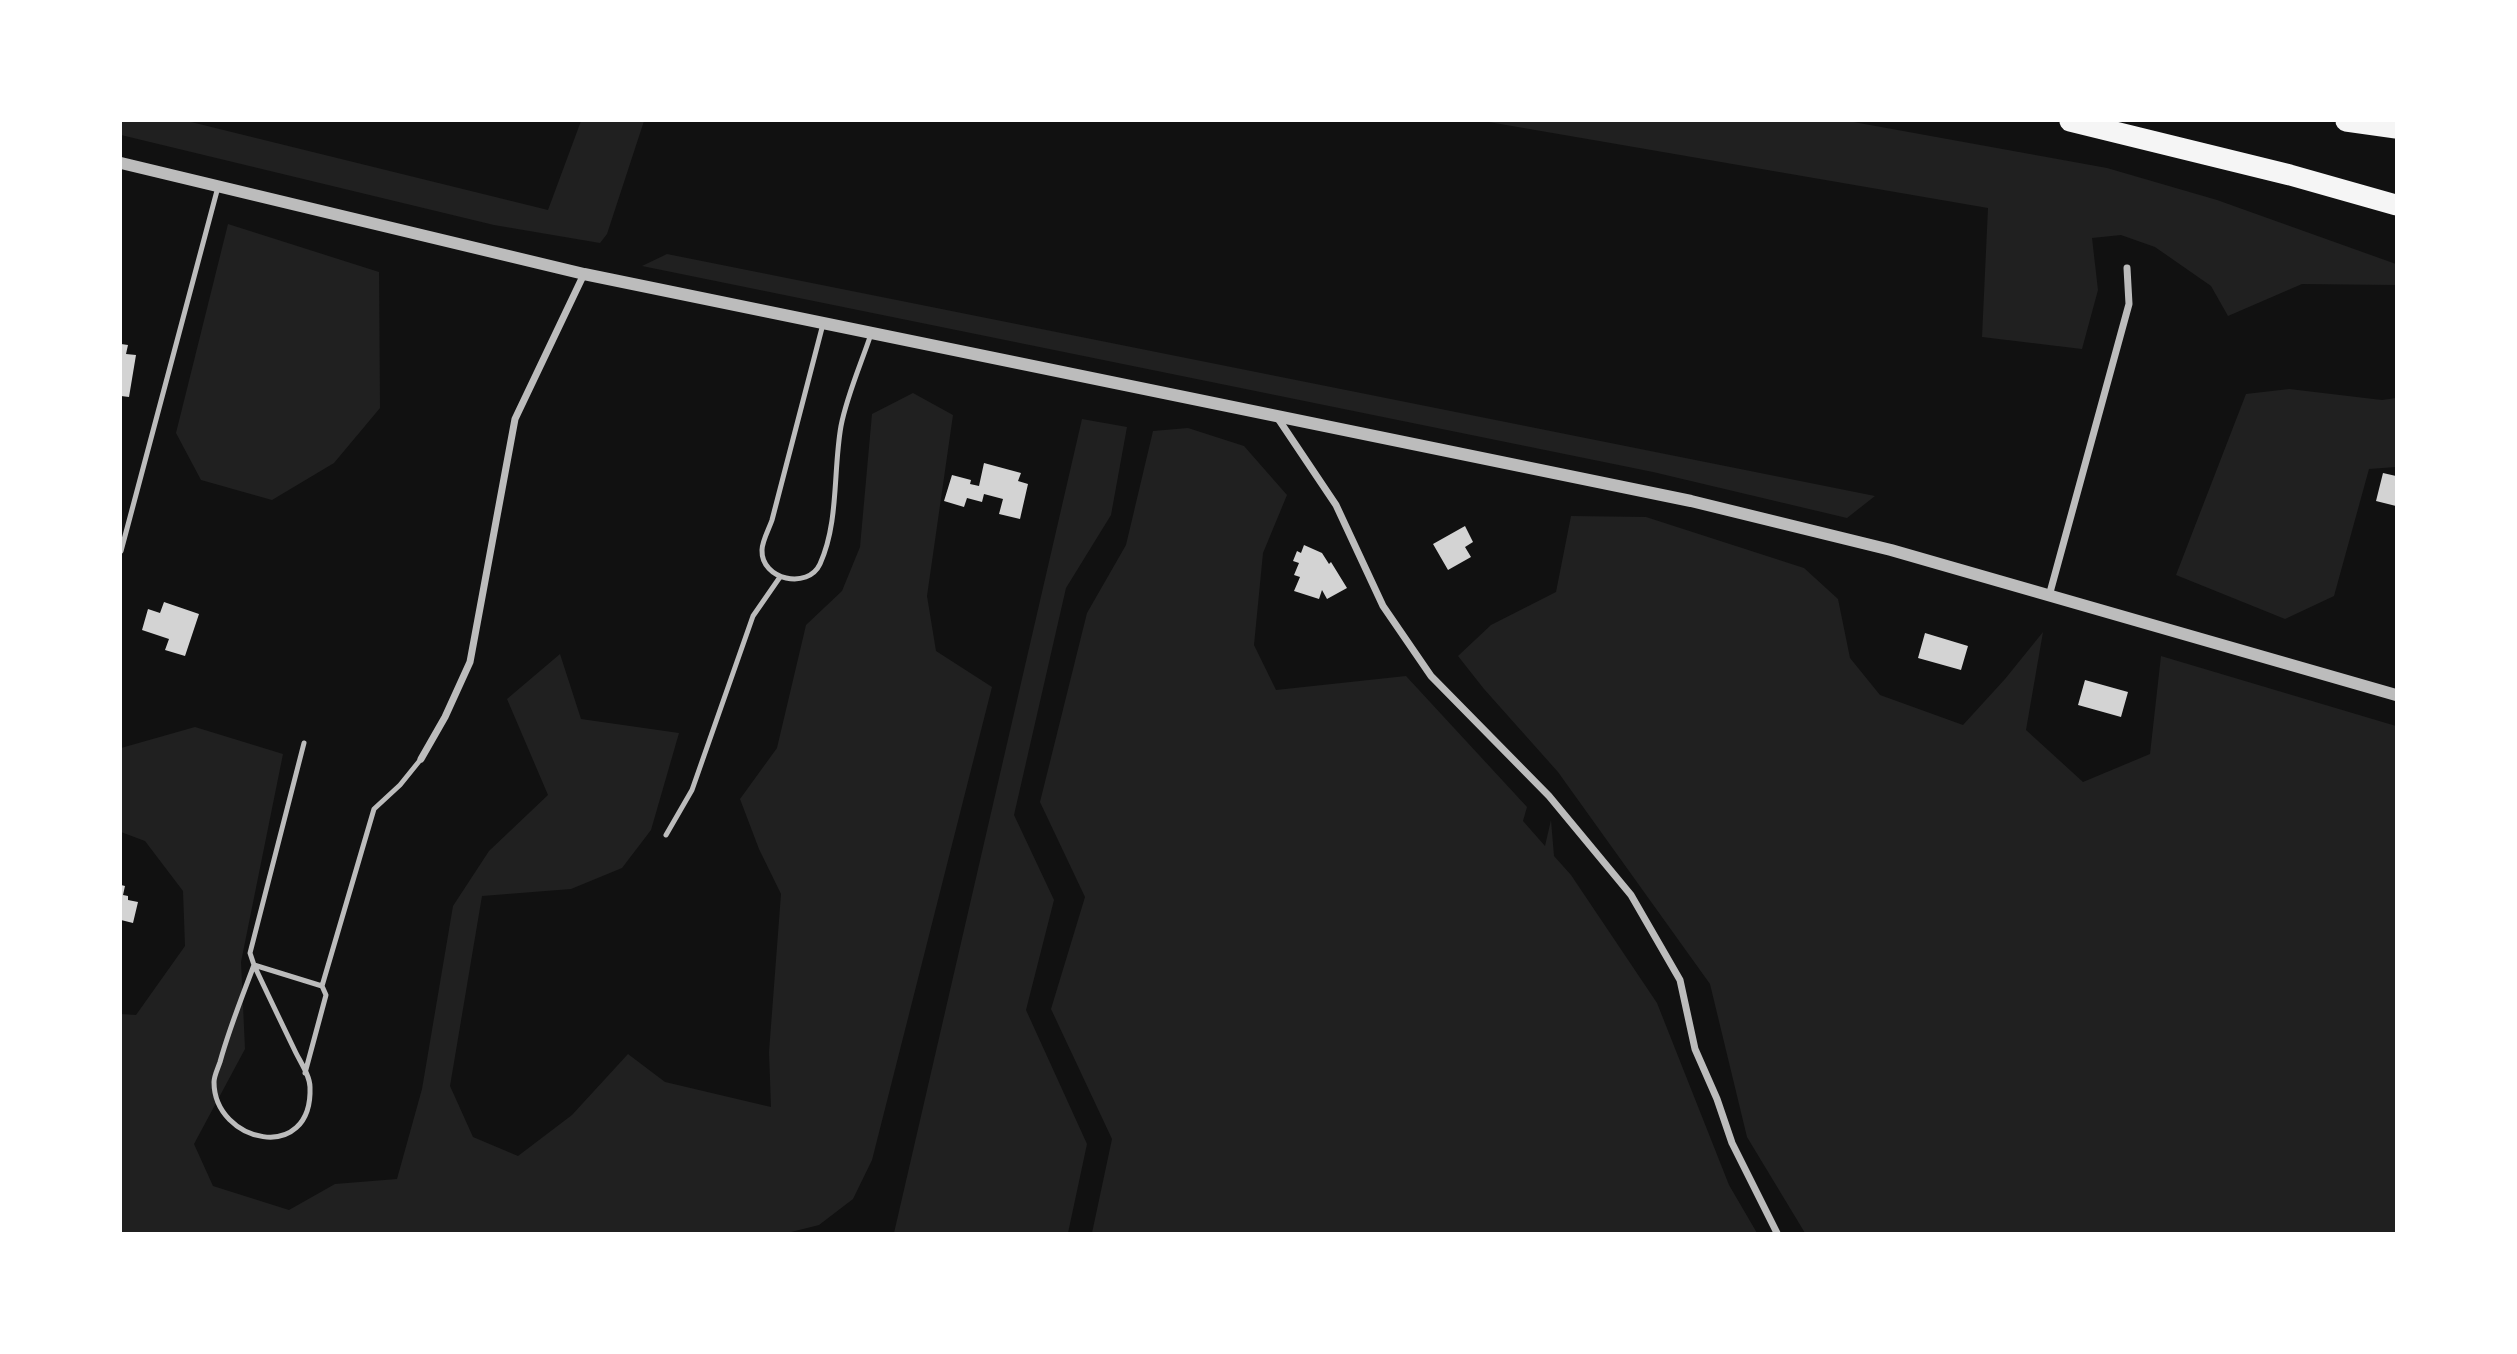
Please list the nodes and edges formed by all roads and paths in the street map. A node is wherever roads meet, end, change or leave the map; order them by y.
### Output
1 (2070, 121) edge
2 (2346, 121) edge
3 (2396, 128) edge
4 (121, 163) edge
5 (218, 187) junction
6 (2396, 205) edge
7 (2127, 268) dead end
8 (584, 274) junction
9 (823, 324) junction
10 (871, 334) junction
11 (1277, 417) junction
12 (121, 551) edge
13 (780, 577) junction
14 (2048, 597) junction
15 (2396, 695) edge
16 (304, 743) dead end
17 (421, 759) joint
18 (666, 835) dead end
19 (254, 965) junction
20 (322, 986) junction
21 (305, 1073) junction
22 (1777, 1233) edge

1 - 6 highway
2 - 3 highway
4 - 5 street
5 - 8 street
5 - 12 lane
7 - 14 street
8 - 9 street
8 - 17 street
9 - 10 street
9 - 13 lane
10 - 11 street
10 - 13 lane
11 - 14 street
11 - 22 street
13 - 18 lane
14 - 15 street
16 - 19 lane
17 - 20 lane
19 - 20 lane
19 - 21 lane
19 - 21 lane
20 - 21 lane

